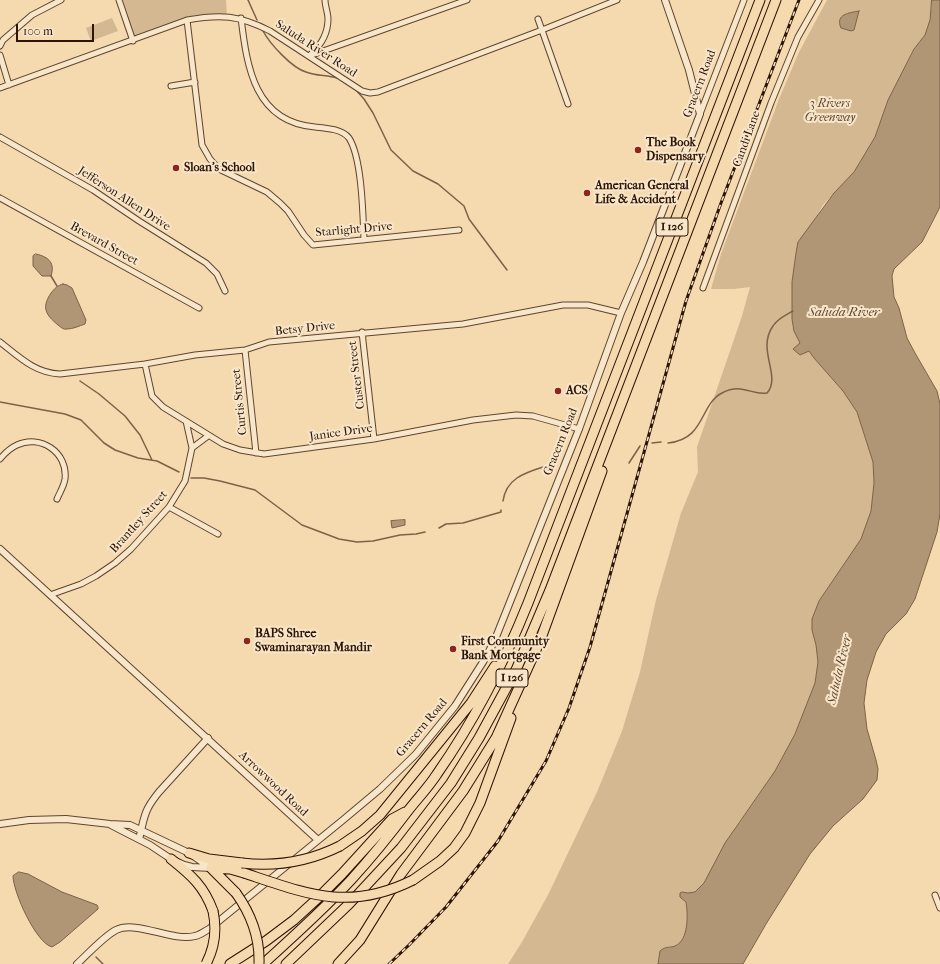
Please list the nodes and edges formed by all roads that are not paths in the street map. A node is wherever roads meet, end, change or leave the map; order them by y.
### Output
1 (61, 0) edge
2 (119, 0) edge
3 (325, 0) edge
4 (467, 0) edge
5 (617, 0) edge
6 (664, 0) edge
7 (744, 0) edge
8 (760, 0) edge
9 (776, 0) edge
10 (819, 0) edge
11 (241, 18) junction
12 (187, 20) junction
13 (538, 20) dead end
14 (542, 30) junction
15 (133, 41) junction
16 (0, 46) edge
17 (0, 55) edge
18 (309, 56) junction
19 (195, 82) junction
20 (9, 85) junction
21 (171, 86) dead end
22 (0, 88) edge
23 (568, 104) dead end
24 (700, 114) junction
25 (0, 137) edge
26 (0, 198) edge
27 (459, 230) dead end
28 (364, 240) junction
29 (703, 288) dead end
30 (225, 291) dead end
31 (199, 308) dead end
32 (622, 313) junction
33 (362, 332) junction
34 (647, 336) junction
35 (0, 342) edge
36 (245, 350) junction
37 (145, 364) junction
38 (186, 421) junction
39 (579, 429) junction
40 (208, 436) junction
41 (374, 439) junction
42 (192, 448) junction
43 (256, 453) junction
44 (0, 459) edge
45 (56, 499) dead end
46 (169, 507) junction
47 (218, 534) dead end
48 (0, 549) edge
49 (50, 595) junction
50 (516, 633) junction
51 (540, 642) junction
52 (208, 738) junction
53 (408, 810) junction
54 (0, 824) edge
55 (110, 824) junction
56 (141, 830) junction
57 (139, 839) junction
58 (318, 840) junction
59 (189, 853) junction
60 (171, 859) junction
61 (211, 868) junction
62 (935, 895) dead end
63 (940, 908) edge
64 (77, 964) edge
65 (206, 964) edge
66 (230, 964) edge
67 (259, 964) edge
68 (263, 964) edge
69 (286, 964) edge
70 (338, 964) edge

1 - 16 street
2 - 15 street
3 - 18 street
4 - 18 street
5 - 14 street, Saluda River Road
6 - 24 street
7 - 24 street, Gracern Road
8 - 50 highway, I 126
9 - 34 highway, I 126
10 - 29 street, Candi Lane
11 - 12 street, Saluda River Road
11 - 18 street, Saluda River Road
11 - 28 street
12 - 15 street, Saluda River Road
12 - 19 street, Starlight Drive
13 - 14 street
14 - 18 street, Saluda River Road
14 - 23 street
15 - 20 street, Saluda River Road
17 - 20 street
19 - 21 street
19 - 28 street, Starlight Drive
20 - 22 street, Saluda River Road
24 - 32 street, Gracern Road
25 - 30 street, Jefferson Allen Drive
26 - 31 street, Brevard Street
27 - 28 street, Starlight Drive
32 - 33 street, Betsy Drive
32 - 39 street, Gracern Road
33 - 36 street, Betsy Drive
33 - 41 street, Custer Street
34 - 51 highway
34 - 69 highway, I 126
35 - 37 street, Betsy Drive
36 - 37 street, Betsy Drive
36 - 43 street, Curtis Street
37 - 38 street, Janice Drive
38 - 40 street, Janice Drive
38 - 42 street, Brantley Street
39 - 41 street, Janice Drive
39 - 58 street, Gracern Road
40 - 42 street
40 - 43 street, Janice Drive
41 - 43 street, Janice Drive
42 - 46 street, Brantley Street
44 - 45 street
46 - 47 street
46 - 49 street, Brantley Street
48 - 49 street, Arrowwood Road
49 - 52 street, Arrowwood Road
50 - 53 highway, I 126
50 - 59 highway, bridge
51 - 61 highway, bridge
51 - 70 highway
52 - 56 street
52 - 58 street, Arrowwood Road
53 - 66 highway
53 - 68 highway, I 126
54 - 55 street
55 - 56 street
55 - 57 street
56 - 57 street
56 - 59 street
57 - 60 street
58 - 64 street
59 - 61 street
60 - 61 street
60 - 65 highway, bridge
61 - 67 highway, bridge
62 - 63 street

